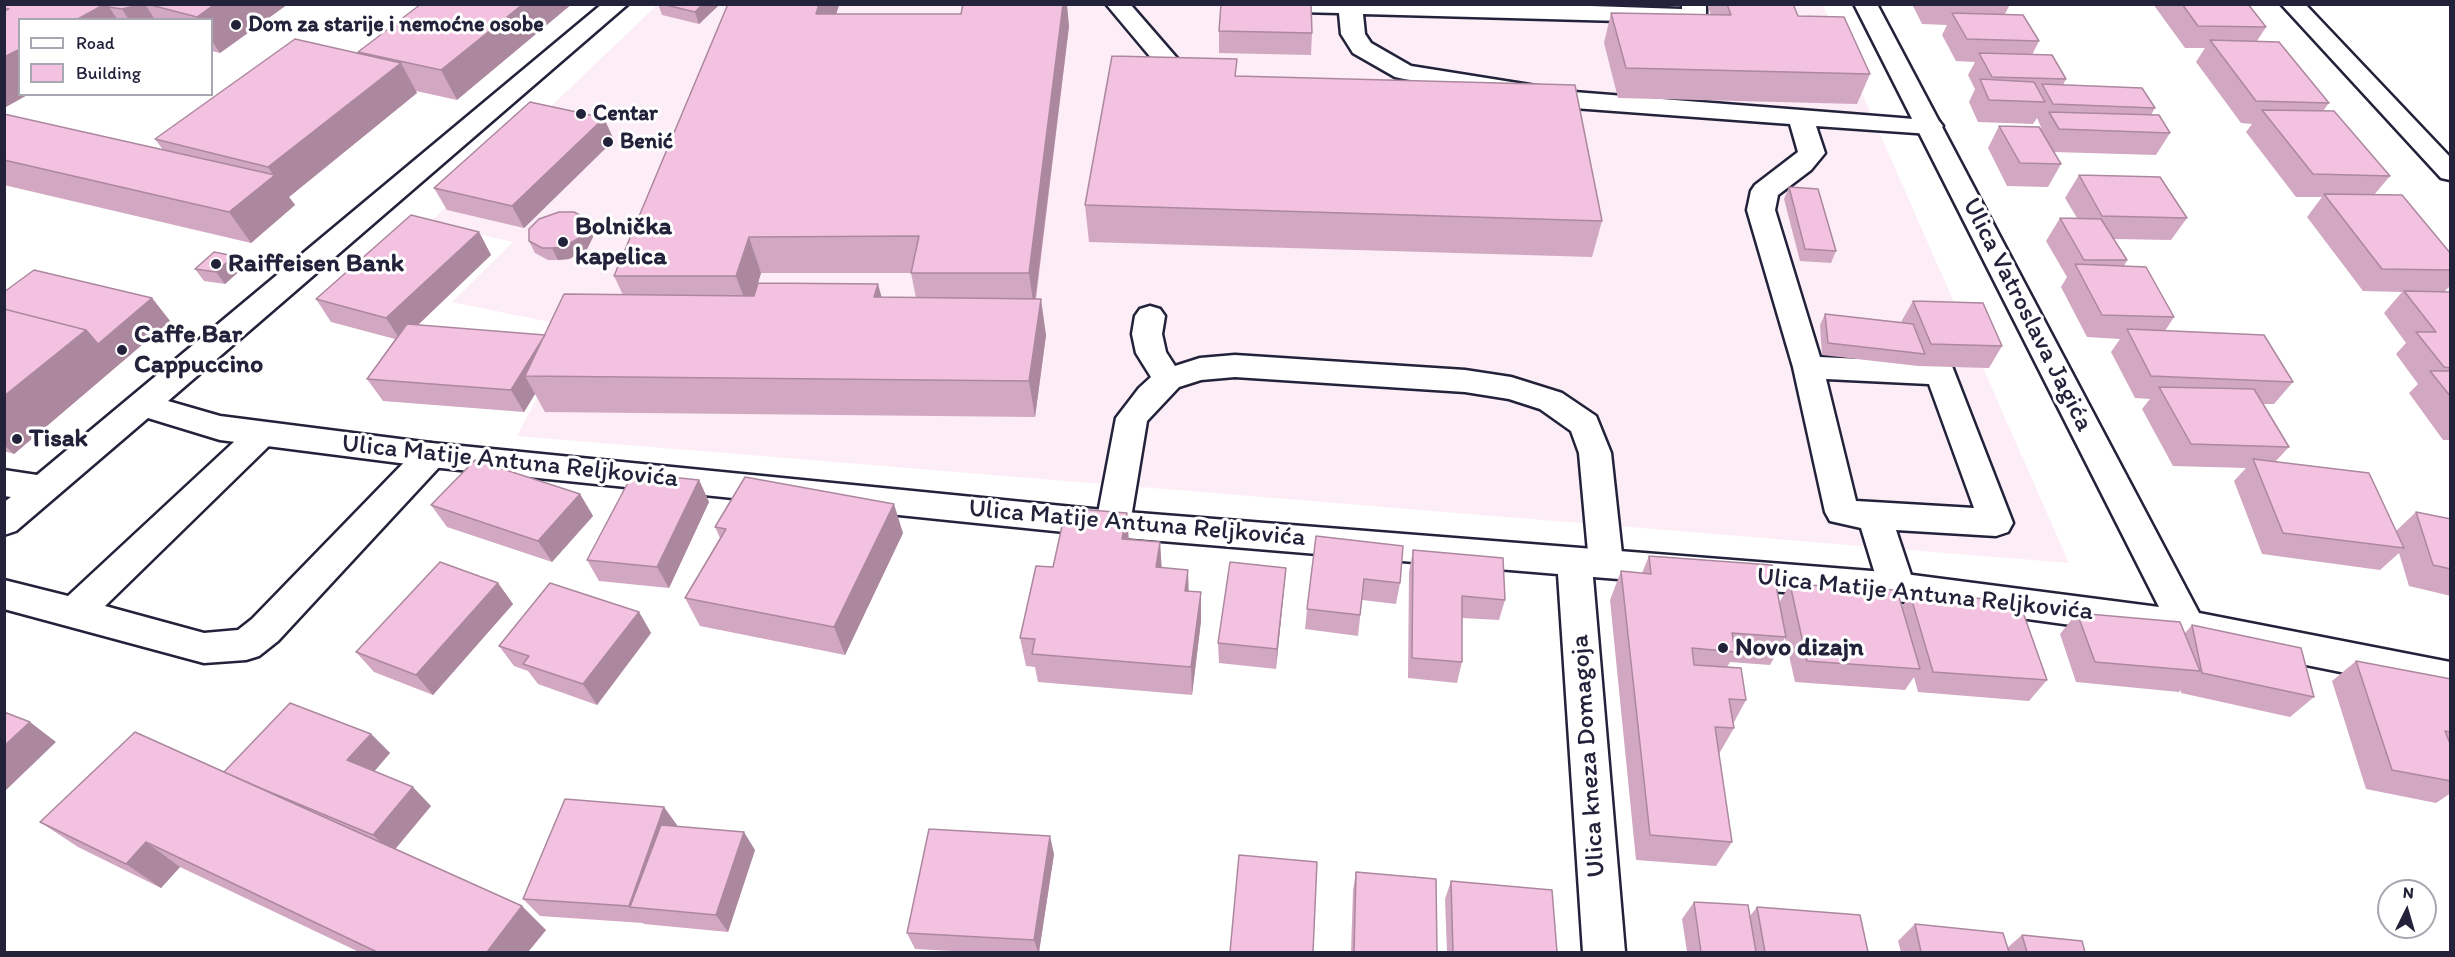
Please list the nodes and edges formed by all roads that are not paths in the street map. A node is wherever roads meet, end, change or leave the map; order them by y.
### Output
1 (617, 4) edge
2 (1117, 4) edge
3 (1256, 4) edge
4 (1695, 4) edge
5 (1865, 4) edge
6 (2292, 4) edge
7 (1350, 6) edge
8 (1404, 72) junction
9 (1371, 78) edge
10 (1195, 94) edge
11 (1800, 117) junction
12 (1930, 126) junction
13 (2451, 172) edge
14 (1150, 316) dead end
15 (1808, 367) junction
16 (1168, 379) junction
17 (145, 406) junction
18 (261, 435) junction
19 (431, 455) junction
20 (4, 483) edge
21 (44, 489) junction
22 (1874, 516) junction
23 (4, 522) edge
24 (1113, 524) junction
25 (1590, 562) junction
26 (1897, 587) junction
27 (4, 594) edge
28 (74, 613) junction
29 (2187, 626) junction
30 (2451, 678) edge
31 (1604, 952) edge

1 - 17 street
2 - 10 street
3 - 7 street
4 - 7 street
5 - 12 street, Ulica Vatroslava Jagića
6 - 13 street
7 - 8 street
8 - 9 street
8 - 11 street
11 - 12 street
11 - 15 street
12 - 29 street, Ulica Vatroslava Jagića
14 - 16 street
15 - 22 street
15 - 22 street
16 - 24 street
16 - 25 street, Ulica kneza Domagoja
17 - 18 street, Ulica Matije Antuna Reljkovića
17 - 21 street
18 - 19 street, Ulica Matije Antuna Reljkovića
18 - 28 street
19 - 24 street, Ulica Matije Antuna Reljkovića
19 - 28 street
20 - 21 street
21 - 23 street
22 - 26 street
24 - 25 street, Ulica Matije Antuna Reljkovića
25 - 26 street, Ulica Matije Antuna Reljkovića
25 - 31 street, Ulica kneza Domagoja
26 - 29 street, Ulica Matije Antuna Reljkovića
27 - 28 street
29 - 30 street, Ulica Matije Antuna Reljkovića

